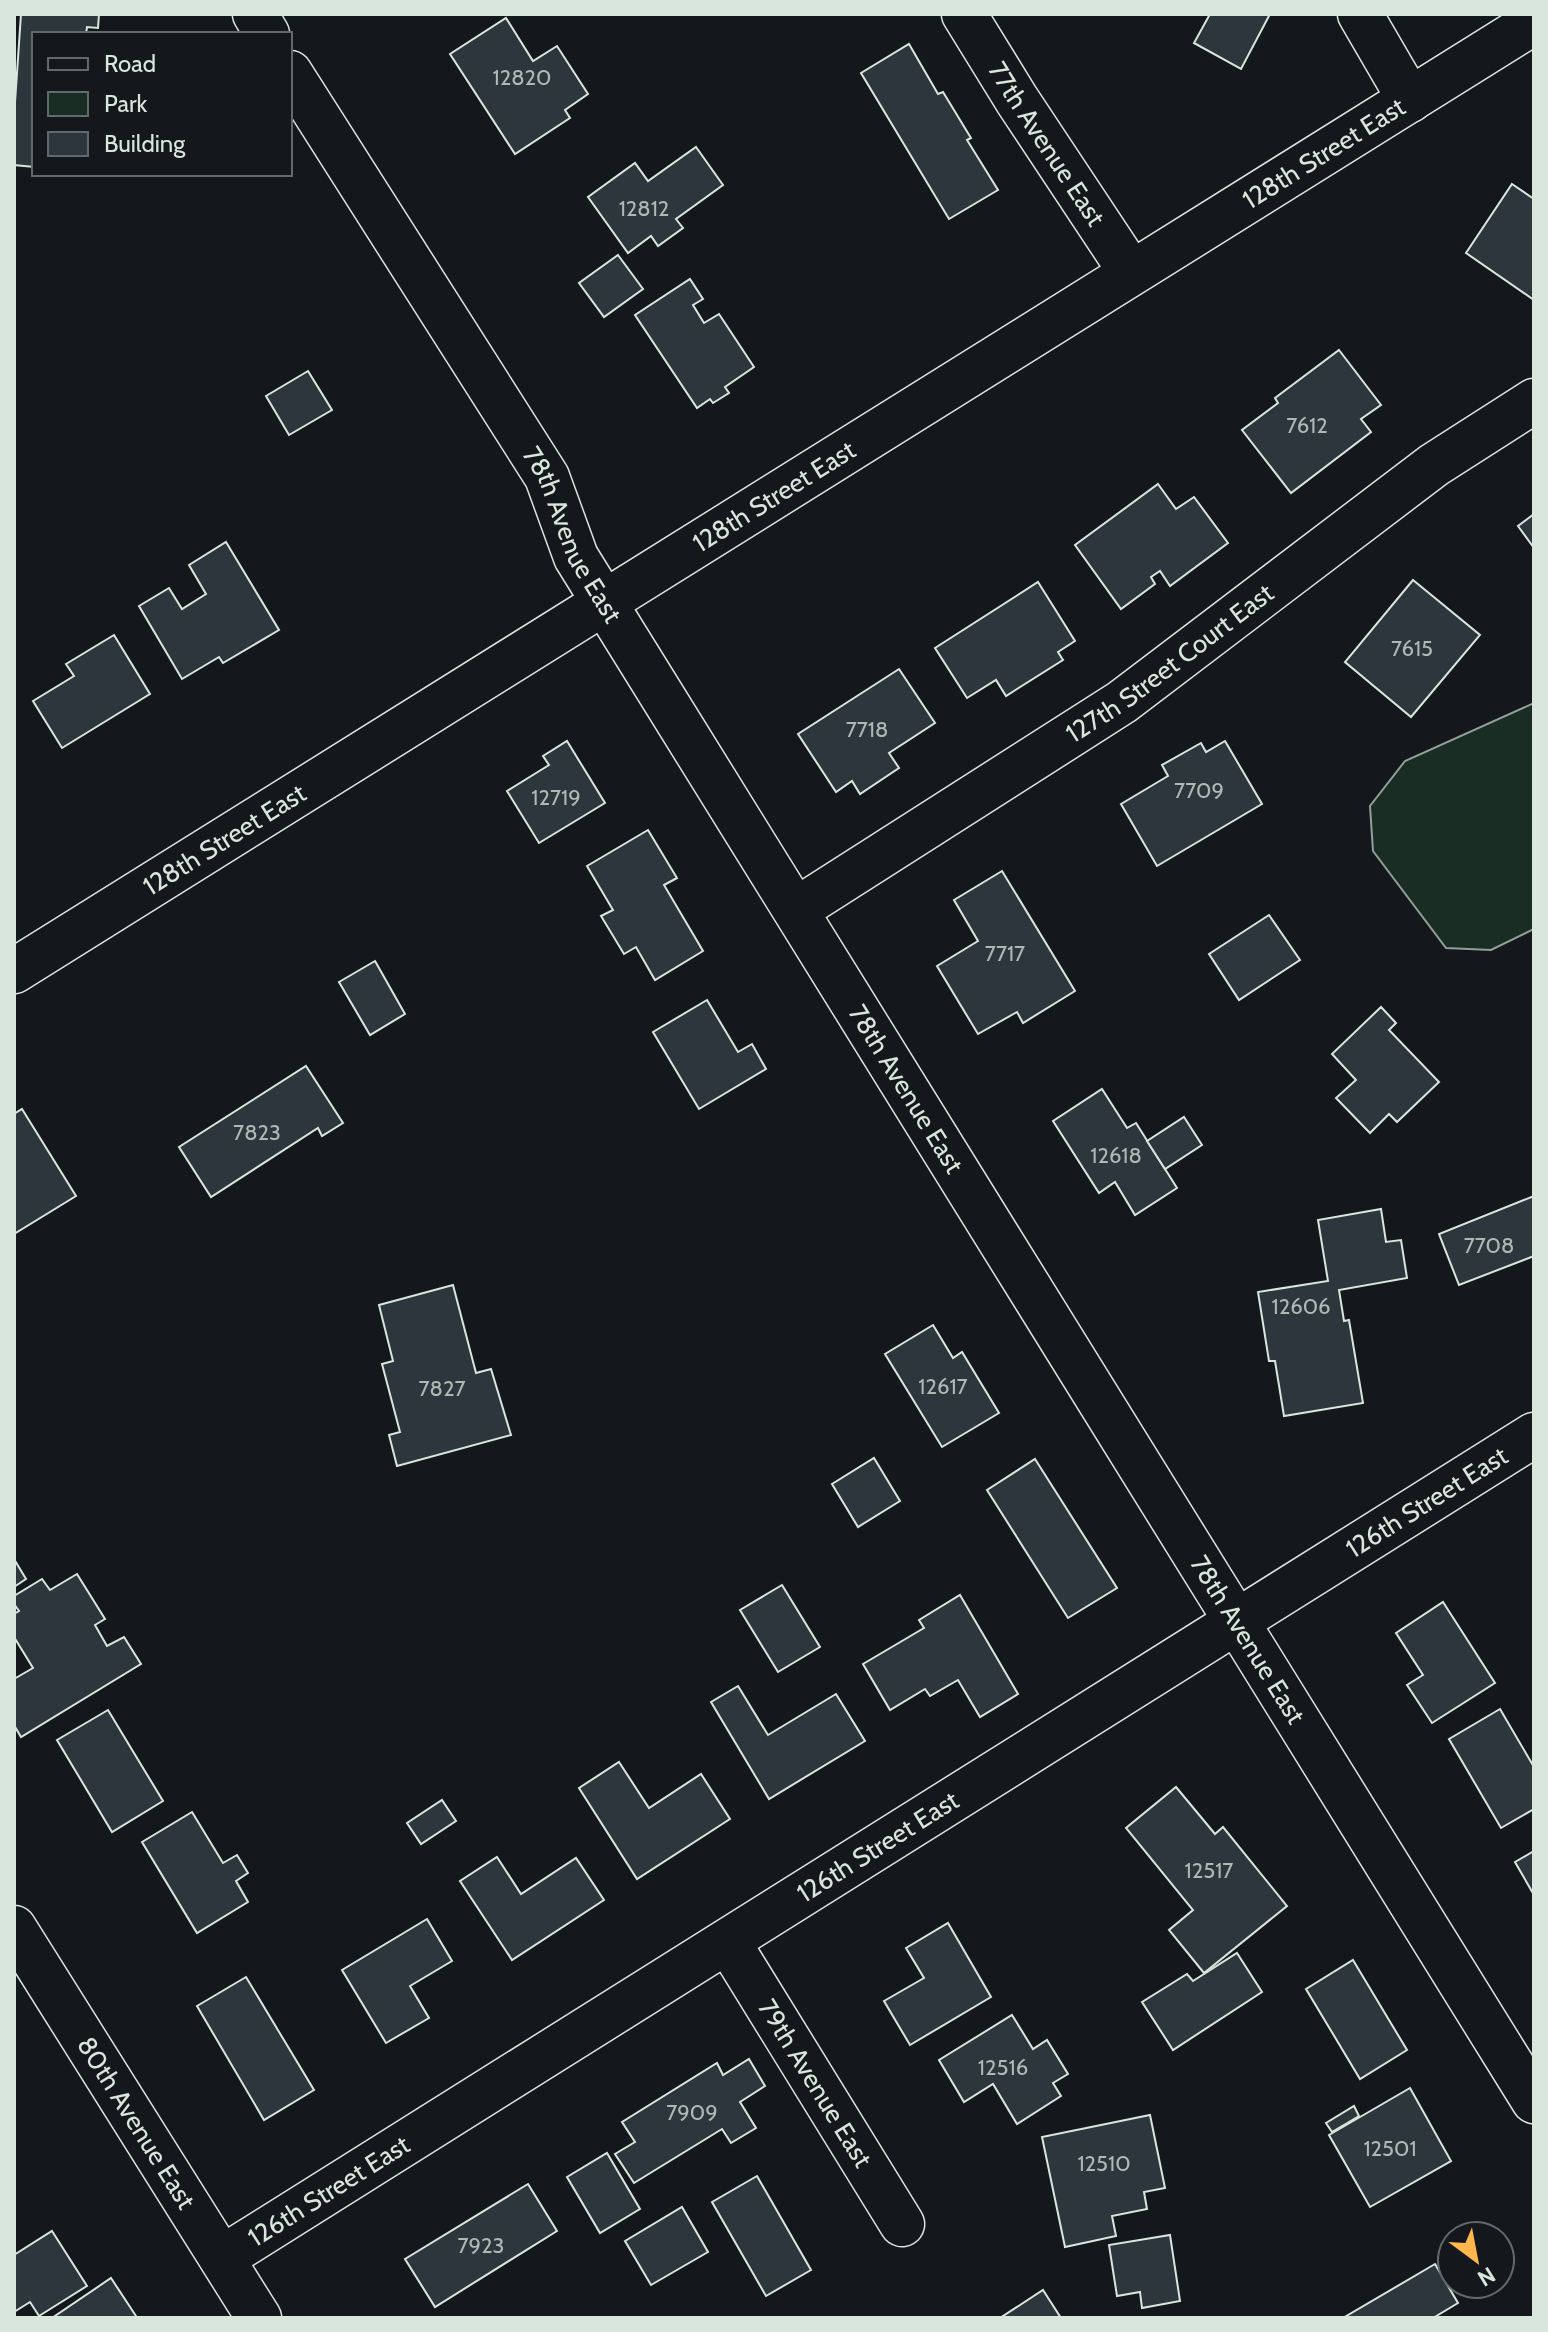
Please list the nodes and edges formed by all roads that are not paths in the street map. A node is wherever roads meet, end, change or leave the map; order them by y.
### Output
1 (255, 14) edge
2 (964, 14) edge
3 (1360, 14) edge
4 (1534, 22) edge
5 (266, 32) edge
6 (292, 76) edge
7 (1410, 100) junction
8 (1131, 272) junction
9 (1534, 401) edge
10 (604, 601) junction
11 (796, 910) junction
12 (14, 971) edge
13 (1534, 1435) edge
14 (1236, 1624) junction
15 (728, 1942) junction
16 (20, 1952) edge
17 (1534, 2101) edge
18 (902, 2224) dead end
19 (222, 2258) junction
20 (259, 2318) edge

1 - 5 street
2 - 8 street, 77th Avenue East
3 - 7 street
4 - 7 street, 128th Street East
6 - 10 street, 78th Avenue East
7 - 8 street, 128th Street East
8 - 10 street, 128th Street East
9 - 11 street, 127th Street Court East
10 - 11 street, 78th Avenue East
10 - 12 street, 128th Street East
11 - 14 street, 78th Avenue East
13 - 14 street, 126th Street East
14 - 15 street, 126th Street East
14 - 17 street, 78th Avenue East
15 - 18 street, 79th Avenue East
15 - 19 street, 126th Street East
16 - 19 street, 80th Avenue East
19 - 20 street, 80th Avenue East

